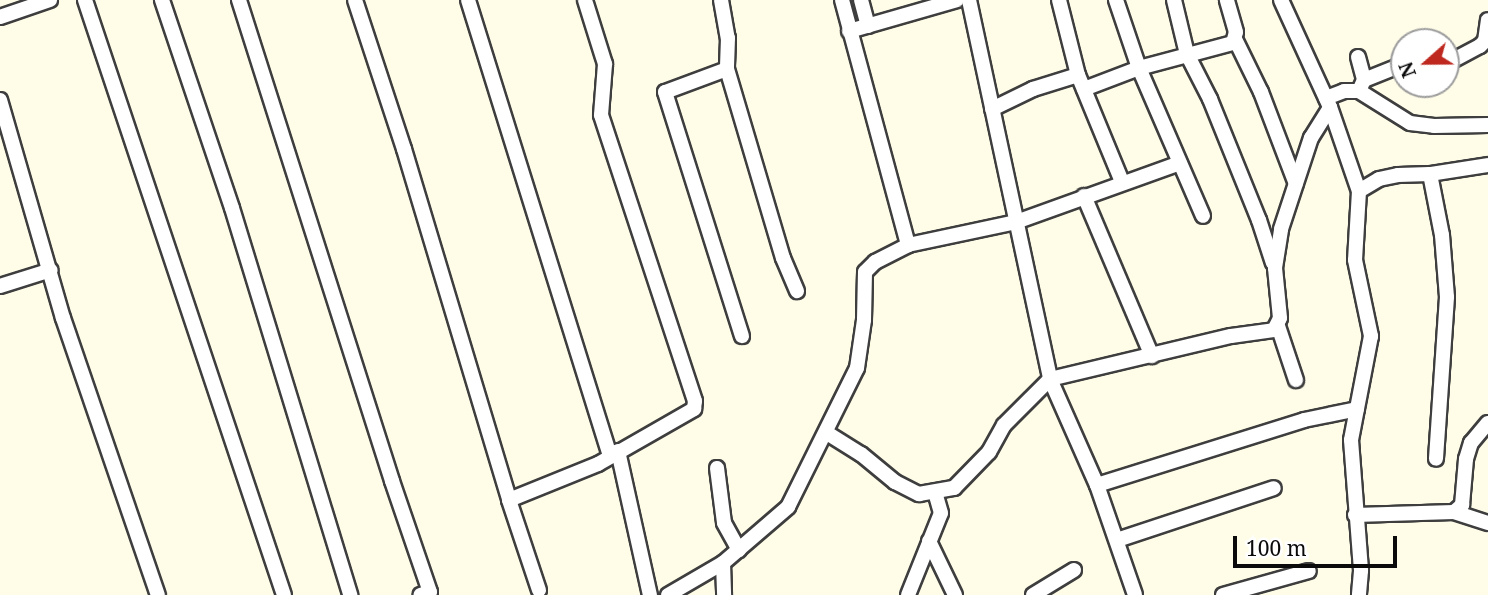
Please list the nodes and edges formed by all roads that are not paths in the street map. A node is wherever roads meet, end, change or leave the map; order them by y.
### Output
1 (50, 0) edge
2 (85, 0) edge
3 (162, 0) edge
4 (239, 0) edge
5 (355, 0) edge
6 (468, 0) edge
7 (585, 0) edge
8 (721, 0) edge
9 (842, 0) edge
10 (861, 0) edge
11 (957, 0) edge
12 (969, 0) edge
13 (1059, 0) edge
14 (1116, 0) edge
15 (1174, 0) edge
16 (1227, 0) edge
17 (1281, 0) edge
18 (0, 17) edge
19 (1488, 20) edge
20 (868, 26) junction
21 (849, 31) junction
22 (1236, 39) junction
23 (1187, 54) junction
24 (1358, 57) dead end
25 (1460, 57) edge
26 (1139, 68) junction
27 (727, 69) junction
28 (1390, 71) edge
29 (1078, 75) junction
30 (1361, 86) junction
31 (1084, 89) junction
32 (0, 100) edge
33 (1328, 102) junction
34 (992, 109) junction
35 (1488, 125) edge
36 (1180, 163) junction
37 (1488, 165) edge
38 (1430, 174) junction
39 (1122, 182) junction
40 (1296, 184) junction
41 (1359, 191) junction
42 (1084, 196) junction
43 (1203, 216) dead end
44 (1016, 222) junction
45 (908, 245) junction
46 (1275, 268) junction
47 (51, 270) junction
48 (0, 286) edge
49 (797, 291) dead end
50 (1278, 326) junction
51 (743, 336) dead end
52 (1152, 356) junction
53 (1050, 379) junction
54 (1296, 380) dead end
55 (1357, 409) junction
56 (1488, 423) edge
57 (827, 433) junction
58 (614, 453) junction
59 (1436, 459) dead end
60 (717, 468) dead end
61 (1097, 485) junction
62 (1274, 488) dead end
63 (935, 492) junction
64 (509, 500) junction
65 (1454, 512) junction
66 (1356, 514) junction
67 (1488, 523) edge
68 (1117, 540) junction
69 (929, 541) junction
70 (739, 550) junction
71 (723, 563) junction
72 (1074, 570) dead end
73 (1309, 570) dead end
74 (539, 590) dead end
75 (158, 595) edge
76 (285, 595) edge
77 (350, 595) edge
78 (420, 595) edge
79 (650, 595) edge
80 (668, 595) edge
81 (724, 595) edge
82 (908, 595) edge
83 (955, 595) edge
84 (1033, 595) edge
85 (1135, 595) edge
86 (1223, 595) edge
87 (1359, 595) edge

1 - 18 street
2 - 76 street
3 - 77 street
4 - 78 street
5 - 64 street
6 - 58 street
7 - 58 street
8 - 27 street
9 - 21 street
10 - 20 street
11 - 20 street
12 - 34 street
13 - 29 street
14 - 26 street
15 - 23 street
16 - 22 street
17 - 33 street
19 - 25 street
20 - 21 street
21 - 45 street
22 - 23 street
22 - 40 street
23 - 26 street
23 - 46 street
24 - 30 street
26 - 31 street
26 - 36 street
27 - 49 street
27 - 51 street
28 - 30 street
29 - 31 street
29 - 34 street
30 - 33 street
30 - 35 street
31 - 39 street
32 - 47 street
33 - 40 street
33 - 41 street
34 - 44 street
36 - 39 street
36 - 43 street
37 - 38 street
38 - 41 street
38 - 59 street
39 - 42 street
40 - 46 street
41 - 55 street
42 - 44 street
42 - 52 street
44 - 45 street
44 - 53 street
45 - 57 street
46 - 50 street
47 - 48 street
47 - 75 street
50 - 52 street
50 - 54 street
52 - 53 street
53 - 61 street
53 - 63 street
55 - 61 street
55 - 66 street
56 - 65 street
57 - 63 street
57 - 70 street
58 - 64 street
58 - 79 street
60 - 70 street
61 - 68 street
62 - 68 street
63 - 69 street
64 - 74 street
65 - 66 street
65 - 67 street
66 - 87 street
68 - 85 street
69 - 82 street
69 - 83 street
70 - 71 street
71 - 80 street
71 - 81 street
72 - 84 street
73 - 86 street

